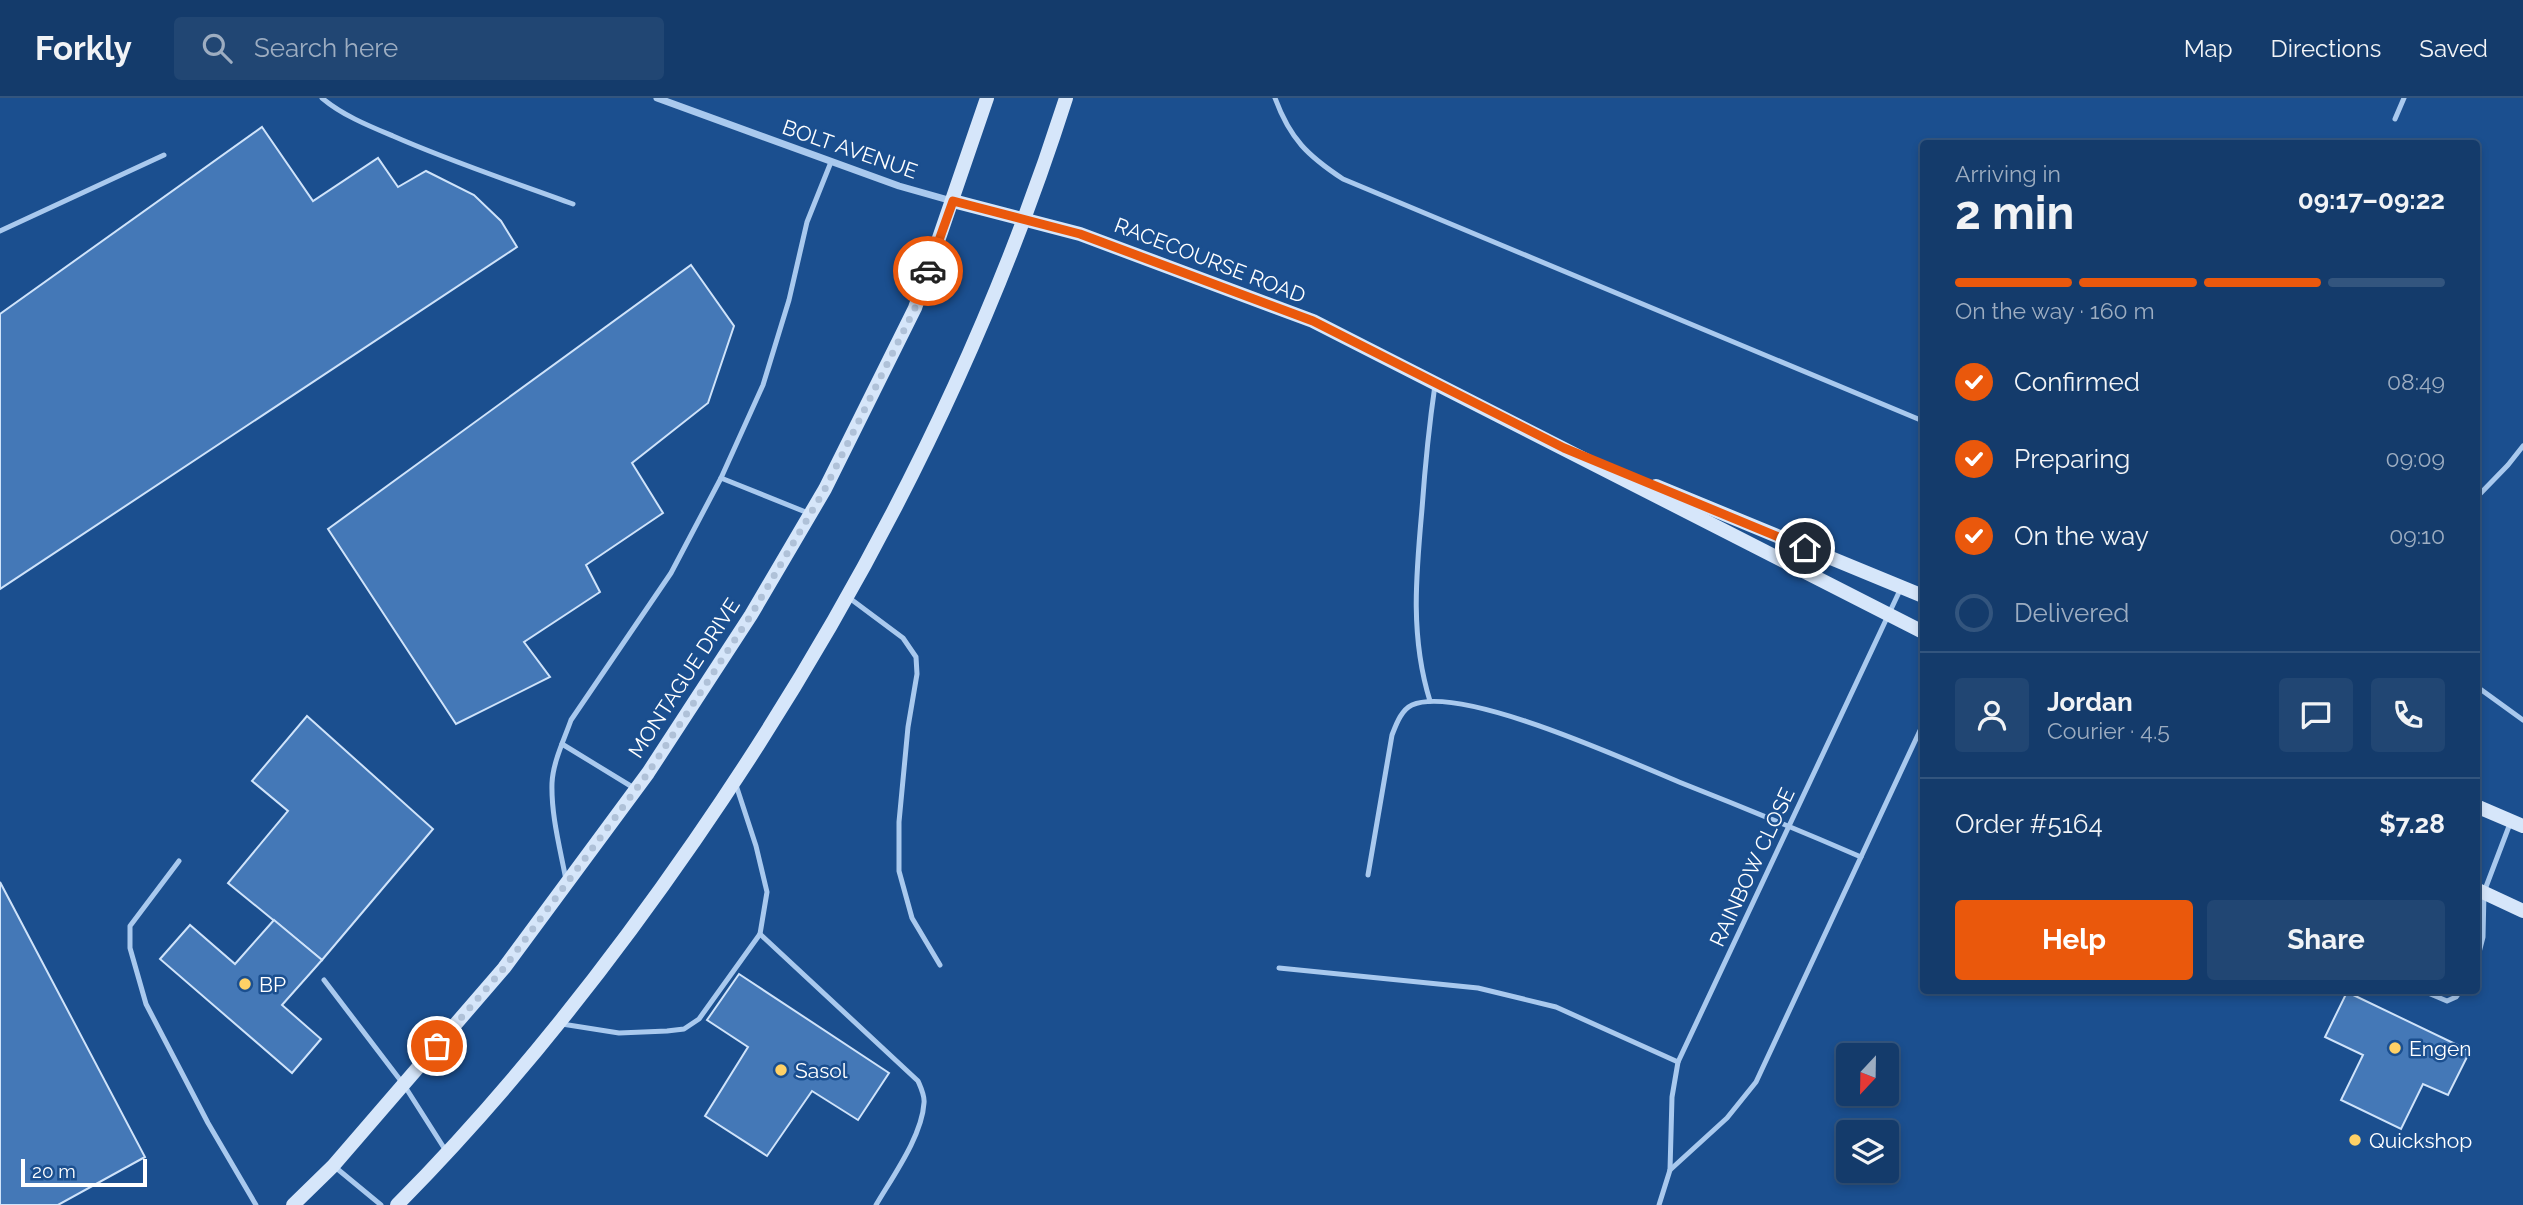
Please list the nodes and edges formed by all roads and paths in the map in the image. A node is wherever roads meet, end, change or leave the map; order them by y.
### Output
1 (322, 98) edge
2 (657, 98) edge
3 (988, 98) edge
4 (1066, 98) edge
5 (1275, 98) edge
6 (2404, 98) edge
7 (2395, 118) dead end
8 (164, 155) dead end
9 (831, 162) junction
10 (953, 201) junction
11 (573, 204) dead end
12 (1024, 220) junction
13 (0, 231) edge
14 (1436, 383) junction
15 (1920, 420) edge
16 (2523, 446) edge
17 (1564, 448) junction
18 (722, 478) junction
19 (2480, 494) edge
20 (811, 514) junction
21 (1901, 588) junction
22 (1920, 595) edge
23 (848, 597) junction
24 (1888, 615) junction
25 (1920, 631) edge
26 (2480, 689) edge
27 (1430, 701) junction
28 (2523, 720) edge
29 (1920, 730) edge
30 (562, 744) junction
31 (735, 782) junction
32 (635, 789) junction
33 (2480, 808) edge
34 (2517, 823) edge
35 (1788, 826) junction
36 (1861, 858) junction
37 (179, 861) dead end
38 (1368, 875) dead end
39 (567, 884) junction
40 (2480, 891) edge
41 (2523, 911) edge
42 (760, 934) junction
43 (2480, 949) edge
44 (940, 965) dead end
45 (1279, 968) dead end
46 (324, 980) dead end
47 (2430, 994) edge
48 (2458, 994) edge
49 (559, 1024) junction
50 (1678, 1062) junction
51 (404, 1085) junction
52 (447, 1154) junction
53 (333, 1166) junction
54 (1670, 1170) junction
55 (256, 1205) edge
56 (293, 1205) edge
57 (381, 1205) edge
58 (397, 1205) edge
59 (876, 1205) edge
60 (1659, 1205) edge

1 - 11 lane
2 - 9 street, BOLT AVENUE
3 - 10 main road, MONTAGUE DRIVE
4 - 12 main road
5 - 15 lane
6 - 7 lane
8 - 13 lane
9 - 10 street, BOLT AVENUE
9 - 18 lane
10 - 12 main road, RACECOURSE ROAD
10 - 20 main road, MONTAGUE DRIVE
12 - 14 main road, RACECOURSE ROAD
12 - 23 main road
14 - 17 main road, RACECOURSE ROAD
14 - 27 lane
16 - 19 lane
17 - 21 main road, RACECOURSE ROAD
17 - 24 main road, RACECOURSE ROAD
18 - 20 lane
18 - 30 lane
20 - 32 main road, MONTAGUE DRIVE
21 - 22 main road, RACECOURSE ROAD
21 - 24 lane, RAINBOW CLOSE
23 - 31 main road
23 - 44 lane
24 - 25 main road, RACECOURSE ROAD
24 - 35 lane, RAINBOW CLOSE
26 - 28 lane
27 - 35 lane
27 - 38 lane
29 - 36 lane
30 - 32 lane
30 - 39 lane
31 - 42 lane
31 - 49 main road
32 - 39 main road, MONTAGUE DRIVE
33 - 34 main road
34 - 40 lane
35 - 36 lane
35 - 50 lane, RAINBOW CLOSE
36 - 54 lane
37 - 55 lane
39 - 51 main road, MONTAGUE DRIVE
40 - 41 main road
40 - 43 lane
42 - 49 lane
42 - 59 lane
45 - 50 lane
46 - 51 lane
47 - 48 lane
49 - 52 main road
50 - 54 lane, RAINBOW CLOSE
51 - 52 lane
51 - 53 main road, MONTAGUE DRIVE
52 - 58 main road
53 - 56 main road, MONTAGUE DRIVE
53 - 57 lane
54 - 60 lane, RAINBOW CLOSE

